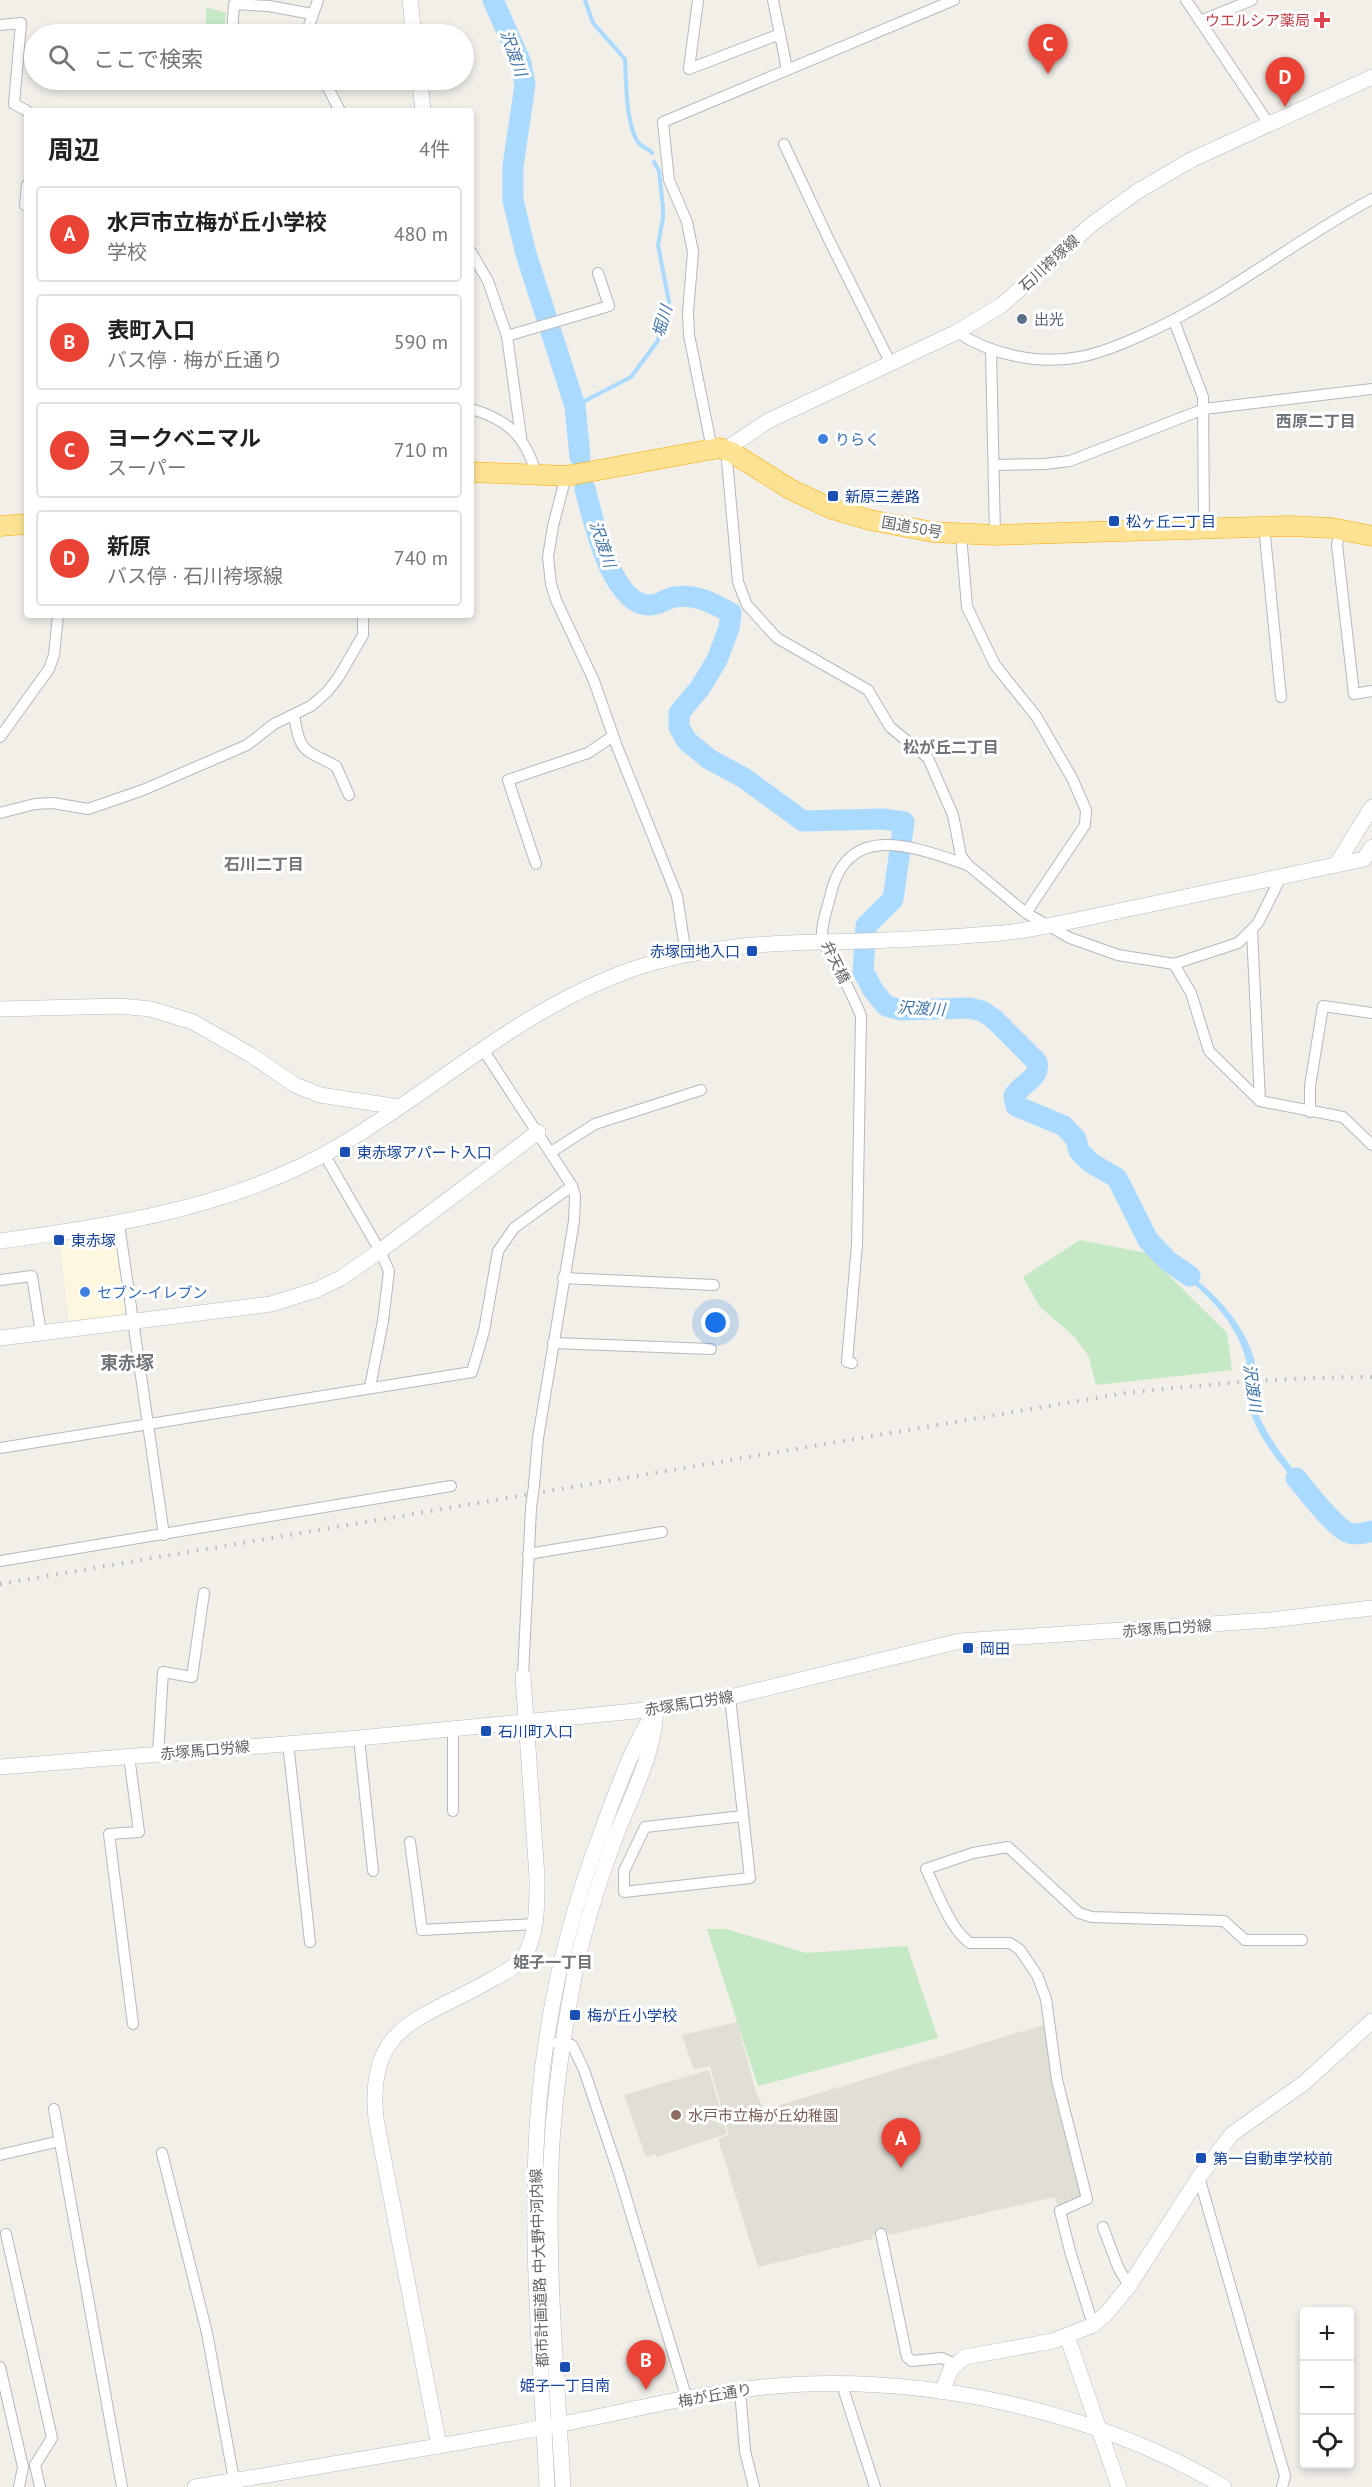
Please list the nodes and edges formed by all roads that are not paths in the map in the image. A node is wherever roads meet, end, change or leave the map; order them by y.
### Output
1 (318, 0) edge
2 (410, 0) edge
3 (699, 0) edge
4 (772, 0) edge
5 (954, 0) edge
6 (1186, 0) edge
7 (1252, 0) edge
8 (312, 14) junction
9 (1200, 21) junction
10 (233, 24) edge
11 (309, 24) edge
12 (413, 24) edge
13 (0, 25) edge
14 (780, 34) junction
15 (788, 69) junction
16 (1372, 77) edge
17 (329, 90) edge
18 (421, 90) edge
19 (338, 108) edge
20 (423, 108) edge
21 (24, 109) edge
22 (1269, 124) junction
23 (784, 144) dead end
24 (1372, 199) edge
25 (474, 257) edge
26 (598, 273) dead end
27 (1174, 321) junction
28 (957, 332) junction
29 (507, 336) junction
30 (991, 349) junction
31 (891, 363) junction
32 (1372, 389) edge
33 (1204, 409) junction
34 (474, 410) edge
35 (521, 437) junction
36 (719, 449) junction
37 (995, 465) junction
38 (474, 472) edge
39 (537, 476) junction
40 (566, 476) junction
41 (24, 524) edge
42 (0, 526) edge
43 (1264, 526) junction
44 (1204, 529) junction
45 (1340, 529) junction
46 (961, 535) junction
47 (995, 536) junction
48 (1372, 536) edge
49 (58, 618) edge
50 (363, 618) edge
51 (1372, 691) edge
52 (1281, 697) dead end
53 (294, 716) junction
54 (613, 736) junction
55 (0, 737) edge
56 (349, 795) dead end
57 (1372, 807) edge
58 (0, 813) edge
59 (1369, 854) edge
60 (536, 864) dead end
61 (968, 865) junction
62 (1336, 865) junction
63 (1281, 877) junction
64 (1026, 913) junction
65 (1046, 926) junction
66 (1252, 931) junction
67 (823, 942) junction
68 (686, 954) junction
69 (1174, 964) junction
70 (0, 1009) edge
71 (1372, 1013) edge
72 (482, 1048) junction
73 (700, 1090) dead end
74 (1260, 1101) junction
75 (399, 1107) junction
76 (1310, 1112) junction
77 (538, 1132) junction
78 (1372, 1145) edge
79 (551, 1152) junction
80 (324, 1154) junction
81 (572, 1186) junction
82 (119, 1224) junction
83 (0, 1241) edge
84 (380, 1251) junction
85 (563, 1278) junction
86 (0, 1280) edge
87 (714, 1285) dead end
88 (133, 1322) junction
89 (40, 1333) junction
90 (0, 1338) edge
91 (553, 1343) junction
92 (711, 1349) dead end
93 (852, 1363) dead end
94 (370, 1388) junction
95 (148, 1424) junction
96 (0, 1448) edge
97 (451, 1486) dead end
98 (662, 1532) dead end
99 (164, 1535) junction
100 (528, 1554) junction
101 (0, 1561) edge
102 (204, 1593) dead end
103 (1372, 1608) edge
104 (523, 1676) joint
105 (730, 1697) junction
106 (656, 1709) junction
107 (528, 1722) junction
108 (453, 1729) junction
109 (359, 1738) junction
110 (288, 1743) junction
111 (159, 1754) junction
112 (129, 1756) junction
113 (0, 1767) edge
114 (453, 1811) dead end
115 (743, 1816) junction
116 (410, 1842) dead end
117 (373, 1871) dead end
118 (534, 1924) junction
119 (1302, 1940) dead end
120 (310, 1942) dead end
121 (1372, 2021) edge
122 (133, 2024) dead end
123 (547, 2042) junction
124 (563, 2044) junction
125 (54, 2109) dead end
126 (60, 2141) junction
127 (162, 2153) dead end
128 (0, 2155) edge
129 (1199, 2177) junction
130 (1103, 2227) dead end
131 (6, 2234) dead end
132 (881, 2234) dead end
133 (1129, 2286) junction
134 (1093, 2325) junction
135 (1067, 2336) junction
136 (955, 2364) junction
137 (0, 2367) edge
138 (842, 2385) junction
139 (740, 2390) junction
140 (942, 2392) junction
141 (687, 2399) junction
142 (560, 2424) junction
143 (544, 2428) junction
144 (1099, 2428) junction
145 (439, 2446) junction
146 (234, 2481) junction
147 (19, 2487) edge
148 (40, 2487) edge
149 (122, 2487) edge
150 (195, 2487) edge
151 (547, 2487) edge
152 (563, 2487) edge
153 (754, 2487) edge
154 (875, 2487) edge
155 (1119, 2487) edge
156 (1224, 2487) edge
157 (1282, 2487) edge

1 - 8 street
2 - 12 street
3 - 14 street
4 - 14 street
5 - 15 street
6 - 9 street
7 - 9 street
8 - 10 street
8 - 11 street
9 - 22 street
13 - 21 street
14 - 15 street
15 - 36 street
16 - 22 street, 石川袴塚線
17 - 19 street
18 - 20 street
22 - 28 street, 石川袴塚線
23 - 31 street
24 - 27 street
25 - 29 street
26 - 29 street
27 - 30 street
27 - 33 street
28 - 30 street
28 - 31 street, 石川袴塚線
29 - 35 street
30 - 37 street
31 - 36 street, 石川袴塚線
32 - 33 street
33 - 37 street
33 - 44 street
34 - 35 street
35 - 39 street
36 - 40 highway
36 - 46 highway, 国道50号
36 - 61 street
37 - 47 street
38 - 39 highway
39 - 40 highway
40 - 54 street
41 - 42 highway
43 - 44 highway, 国道50号
43 - 45 highway, 国道50号
43 - 52 street
44 - 47 highway, 国道50号
45 - 48 highway, 国道50号
45 - 51 street
46 - 47 highway, 国道50号
46 - 64 street
49 - 55 street
50 - 53 street
53 - 56 street
53 - 58 street
54 - 60 street
54 - 68 street
57 - 62 street
59 - 62 street
61 - 64 street
61 - 67 street, 弁天橋
62 - 63 street
63 - 65 street
63 - 66 street
64 - 65 street
65 - 67 street
65 - 69 street
66 - 69 street
66 - 74 street
67 - 68 street
67 - 93 street, 弁天橋
68 - 72 street
69 - 74 street
70 - 75 street
71 - 76 street
72 - 75 street
72 - 77 street
73 - 79 street
74 - 76 street
75 - 80 street
76 - 78 street
77 - 79 street
77 - 84 street
79 - 81 street
80 - 82 street
80 - 84 street
81 - 85 street
81 - 94 street
82 - 83 street
82 - 88 street
84 - 88 street
84 - 94 street
85 - 87 street
85 - 91 street
86 - 89 street
88 - 89 street
88 - 95 street
89 - 90 street
91 - 92 street
91 - 100 street, bridge
94 - 95 street
95 - 96 street
95 - 99 street
97 - 99 street
98 - 100 street
99 - 101 street
100 - 104 street
102 - 111 street
103 - 105 street, 赤塚馬口労線
104 - 107 street
105 - 106 street, 赤塚馬口労線
105 - 115 street
106 - 107 street, 赤塚馬口労線
106 - 123 street, 都市計画道路 中大野中河内線
106 - 124 street, 都市計画道路 中大野中河内線
107 - 108 street, 赤塚馬口労線
107 - 118 street
108 - 109 street, 赤塚馬口労線
108 - 114 street
109 - 110 street, 赤塚馬口労線
109 - 117 street
110 - 111 street, 赤塚馬口労線
110 - 120 street
111 - 112 street, 赤塚馬口労線
112 - 113 street, 赤塚馬口労線
112 - 122 street
115 - 115 street
116 - 118 street
118 - 145 street
119 - 134 street
121 - 129 street
123 - 124 street
123 - 143 street, 都市計画道路 中大野中河内線
124 - 141 street
124 - 142 street, 都市計画道路 中大野中河内線
125 - 126 street
126 - 128 street
126 - 149 street
127 - 146 street
129 - 133 street
129 - 157 street
130 - 133 street
131 - 148 street
132 - 136 street
133 - 134 street
134 - 135 street
135 - 136 street
135 - 144 street
136 - 140 street
137 - 147 street
138 - 139 street, 梅が丘通り
138 - 140 street, 梅が丘通り
138 - 154 street
139 - 141 street, 梅が丘通り
139 - 153 street
140 - 144 street, 梅が丘通り
141 - 142 street, 梅が丘通り
142 - 143 street, 梅が丘通り
142 - 152 street, 都市計画道路 中大野中河内線
143 - 145 street, 梅が丘通り
143 - 151 street, 都市計画道路 中大野中河内線
144 - 155 street
144 - 156 street, 梅が丘通り
145 - 146 street, 梅が丘通り
146 - 150 street, 梅が丘通り

